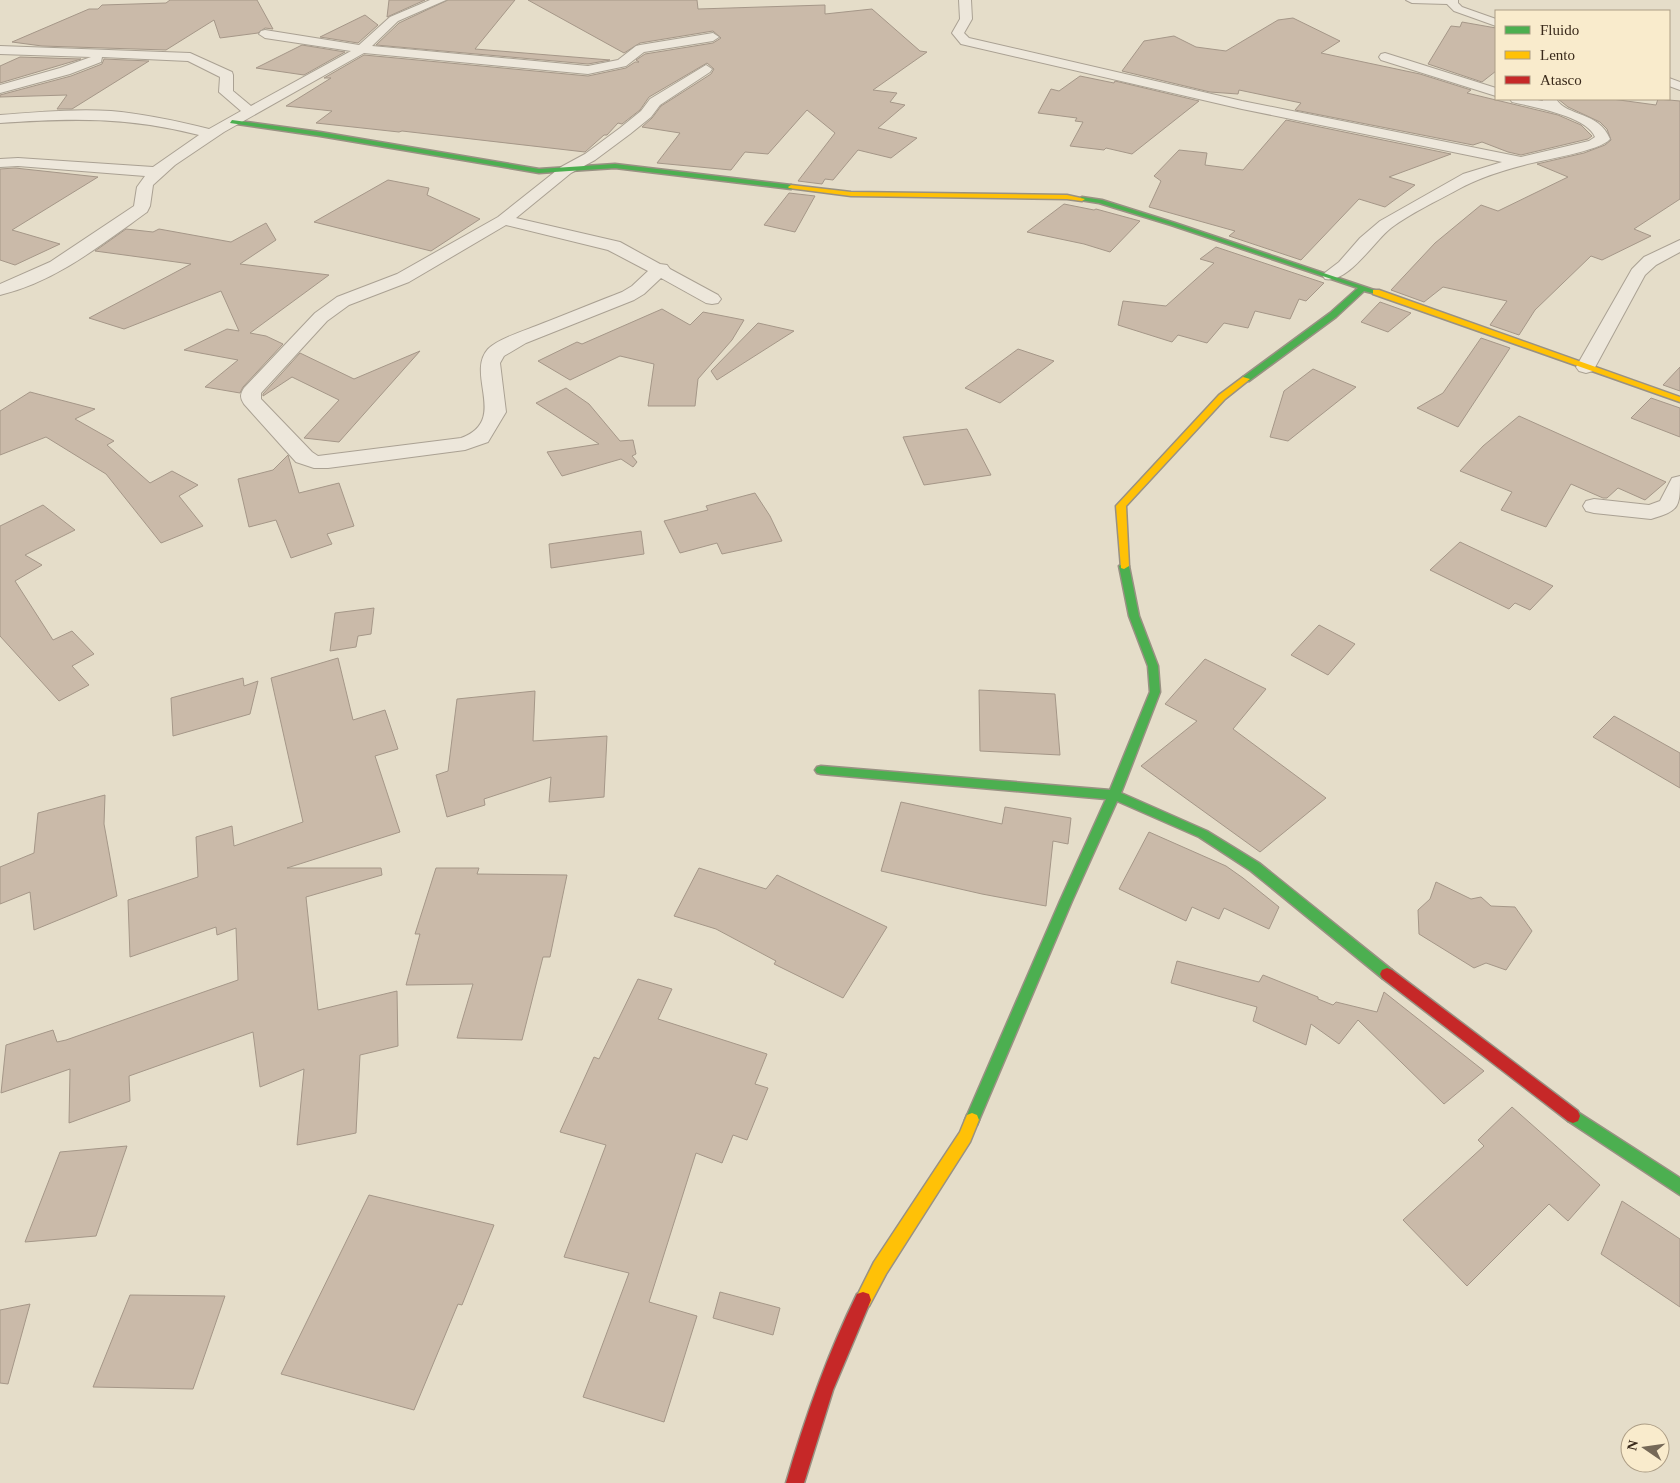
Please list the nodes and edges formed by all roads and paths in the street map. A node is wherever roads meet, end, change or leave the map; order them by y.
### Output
1 (440, 0) edge
2 (964, 0) edge
3 (1412, 0) edge
4 (1451, 0) edge
5 (1495, 23) edge
6 (265, 34) dead end
7 (713, 37) dead end
8 (362, 49) junction
9 (0, 50) edge
10 (113, 54) junction
11 (1385, 57) dead end
12 (706, 69) dead end
13 (0, 89) edge
14 (1495, 92) edge
15 (1524, 100) edge
16 (1553, 104) edge
17 (251, 111) junction
18 (0, 119) edge
19 (232, 122) junction
20 (211, 134) junction
21 (1520, 161) junction
22 (0, 163) edge
23 (566, 170) junction
24 (156, 172) junction
25 (504, 220) junction
26 (1680, 245) edge
27 (661, 269) junction
28 (0, 273) edge
29 (1331, 275) junction
30 (28, 281) junction
31 (1363, 288) junction
32 (0, 290) edge
33 (712, 299) dead end
34 (1586, 367) junction
35 (1680, 400) edge
36 (1680, 483) edge
37 (1594, 506) dead end
38 (821, 770) dead end
39 (1114, 795) junction
40 (1680, 1187) edge
41 (795, 1483) edge

1 - 8 street
2 - 21 street
3 - 4 street
4 - 5 street
6 - 8 street
7 - 8 street
8 - 17 street
9 - 10 street
10 - 13 street
10 - 17 street
11 - 14 street
12 - 23 street
15 - 16 street
16 - 21 street
17 - 19 street
18 - 20 street
19 - 20 street
19 - 23 street
20 - 24 street
21 - 29 street
22 - 24 street
23 - 25 street
23 - 29 street
24 - 30 street
25 - 27 street
25 - 27 street
26 - 34 street
27 - 33 street
28 - 30 street
29 - 31 street
30 - 32 street
31 - 34 street
31 - 39 street
34 - 35 street
36 - 37 street
38 - 39 street
39 - 40 street
39 - 41 street

